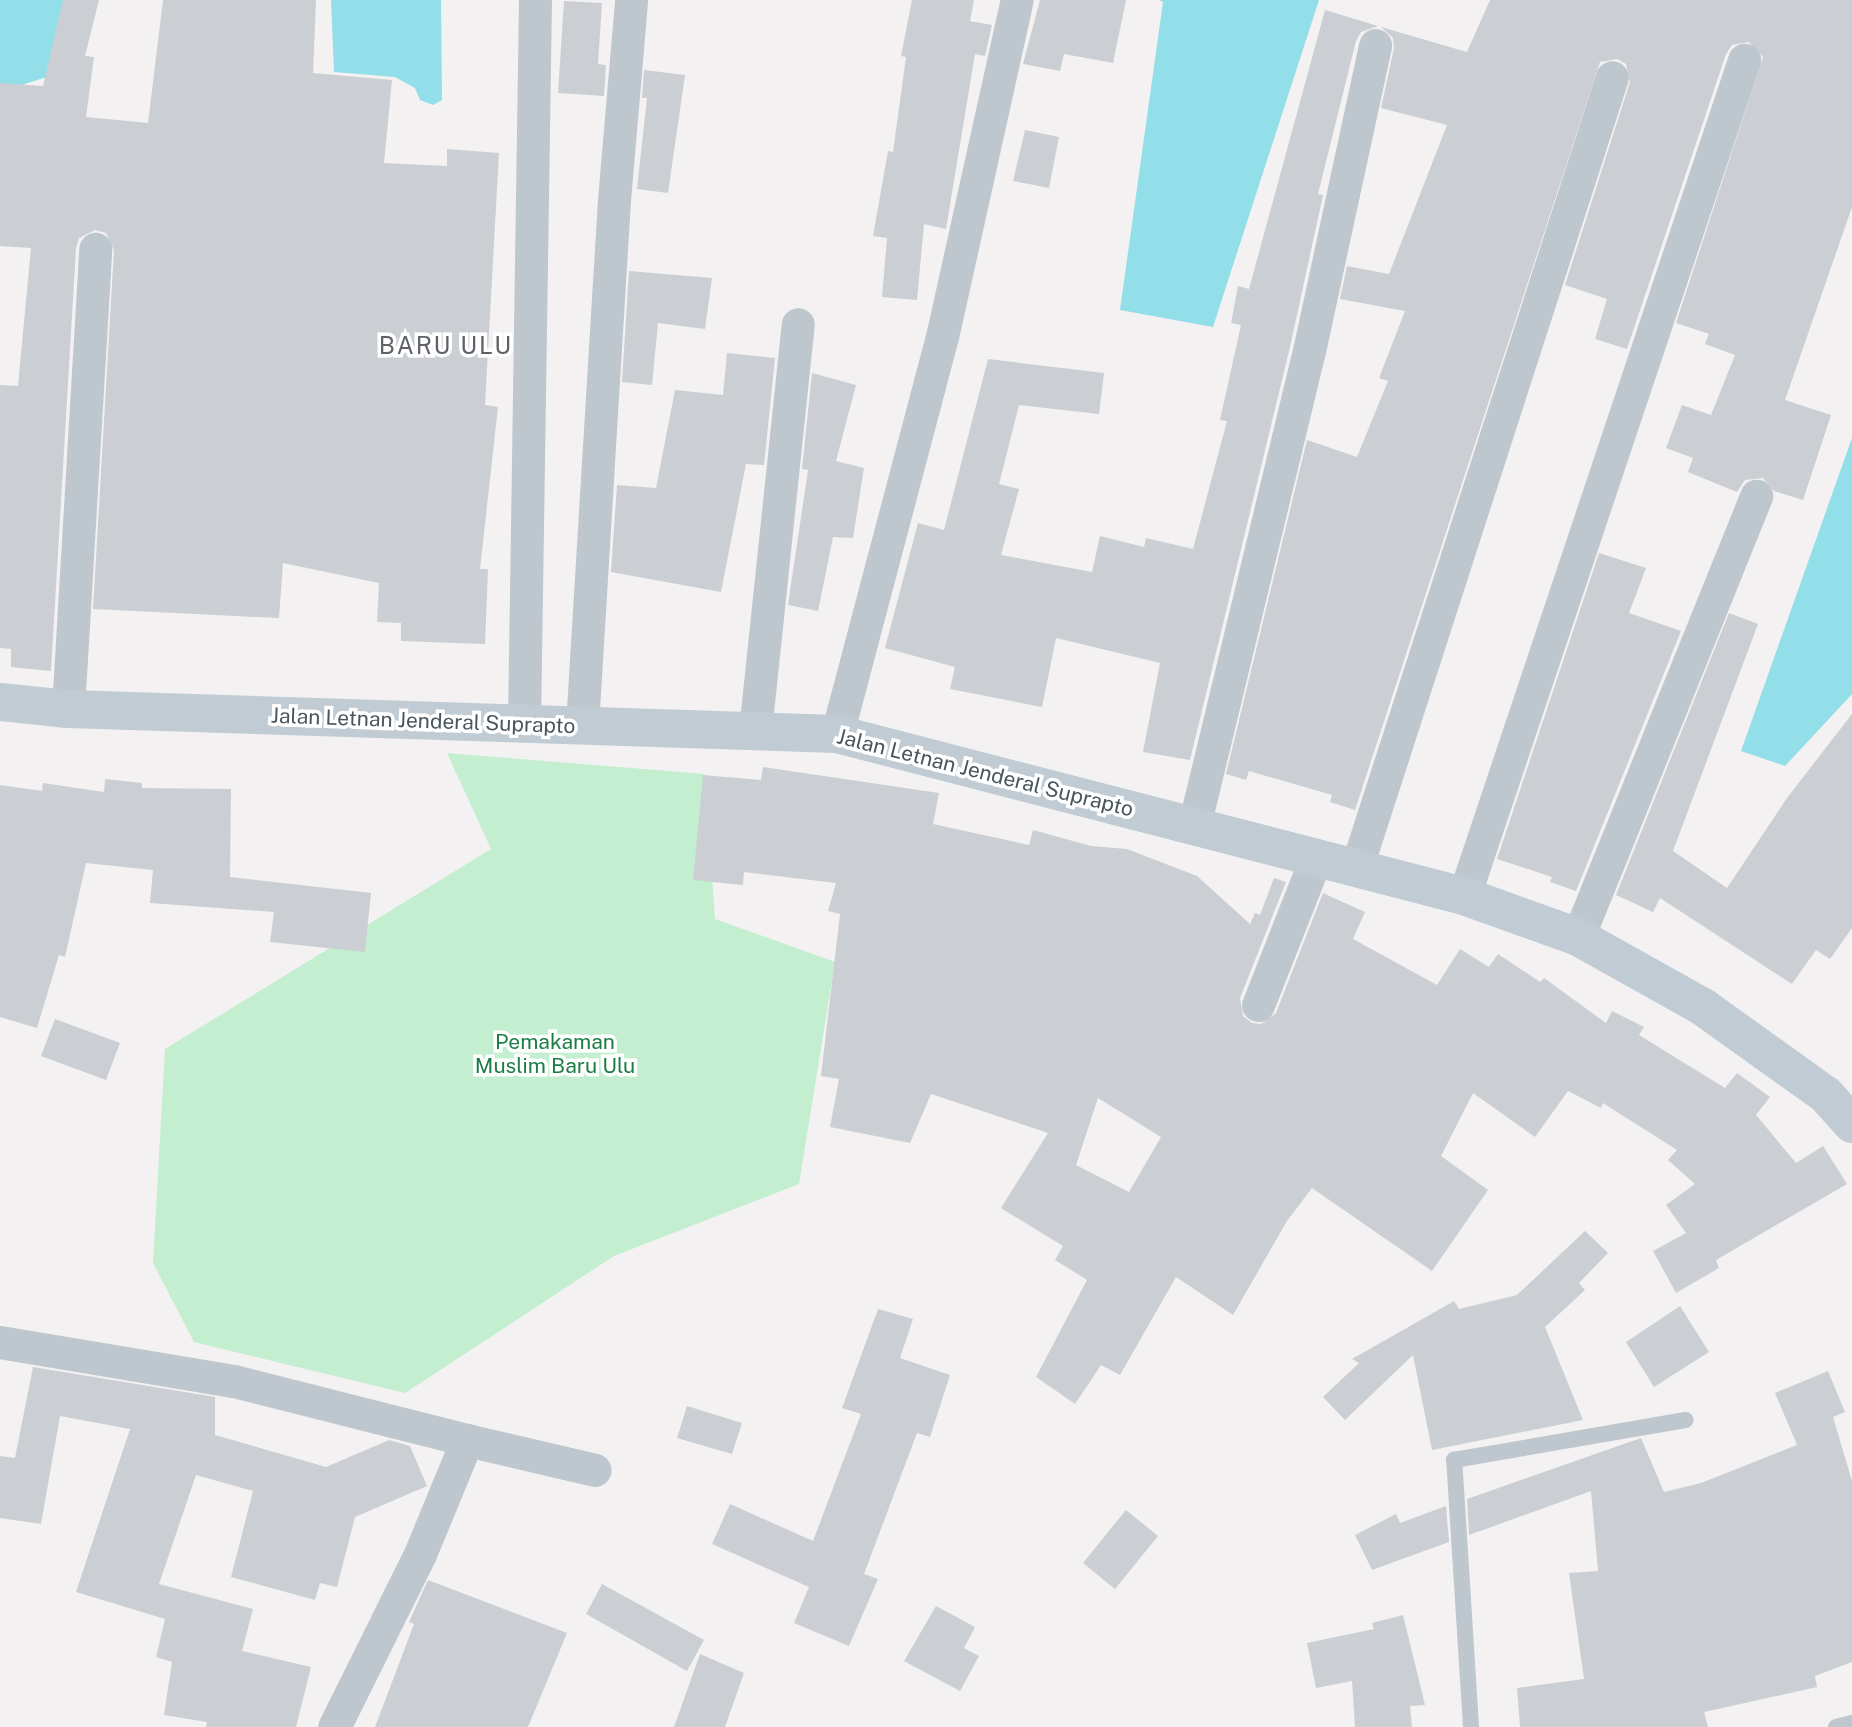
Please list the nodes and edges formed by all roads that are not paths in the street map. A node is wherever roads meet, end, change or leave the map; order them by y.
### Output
1 (535, 0) edge
2 (631, 0) edge
3 (1017, 0) edge
4 (1376, 45) dead end
5 (1744, 60) dead end
6 (1612, 77) dead end
7 (95, 249) dead end
8 (798, 324) dead end
9 (1756, 496) dead end
10 (0, 702) edge
11 (68, 709) junction
12 (524, 724) junction
13 (582, 726) junction
14 (755, 731) junction
15 (837, 733) junction
16 (1194, 826) junction
17 (1316, 858) junction
18 (1356, 869) junction
19 (1464, 896) junction
20 (1578, 937) junction
21 (1258, 1005) dead end
22 (1852, 1124) edge
23 (0, 1342) edge
24 (1686, 1420) dead end
25 (467, 1440) junction
26 (595, 1470) dead end
27 (1852, 1723) edge
28 (334, 1727) edge
29 (1471, 1727) edge
30 (1836, 1727) edge

1 - 12 street
2 - 13 street
3 - 15 street
4 - 16 street
5 - 19 street
6 - 18 street
7 - 11 street
8 - 14 street
9 - 20 street
10 - 11 main road, Jalan Letnan Jenderal Suprapto
11 - 12 main road, Jalan Letnan Jenderal Suprapto
12 - 13 main road, Jalan Letnan Jenderal Suprapto
13 - 14 main road, Jalan Letnan Jenderal Suprapto
14 - 15 main road, Jalan Letnan Jenderal Suprapto
15 - 16 main road, Jalan Letnan Jenderal Suprapto
16 - 17 main road, Jalan Letnan Jenderal Suprapto
17 - 18 main road, Jalan Letnan Jenderal Suprapto
17 - 21 street
18 - 19 main road, Jalan Letnan Jenderal Suprapto
19 - 20 main road, Jalan Letnan Jenderal Suprapto
20 - 22 main road, Jalan Letnan Jenderal Suprapto
23 - 25 street
24 - 29 lane
25 - 26 street
25 - 28 street
27 - 30 lane

